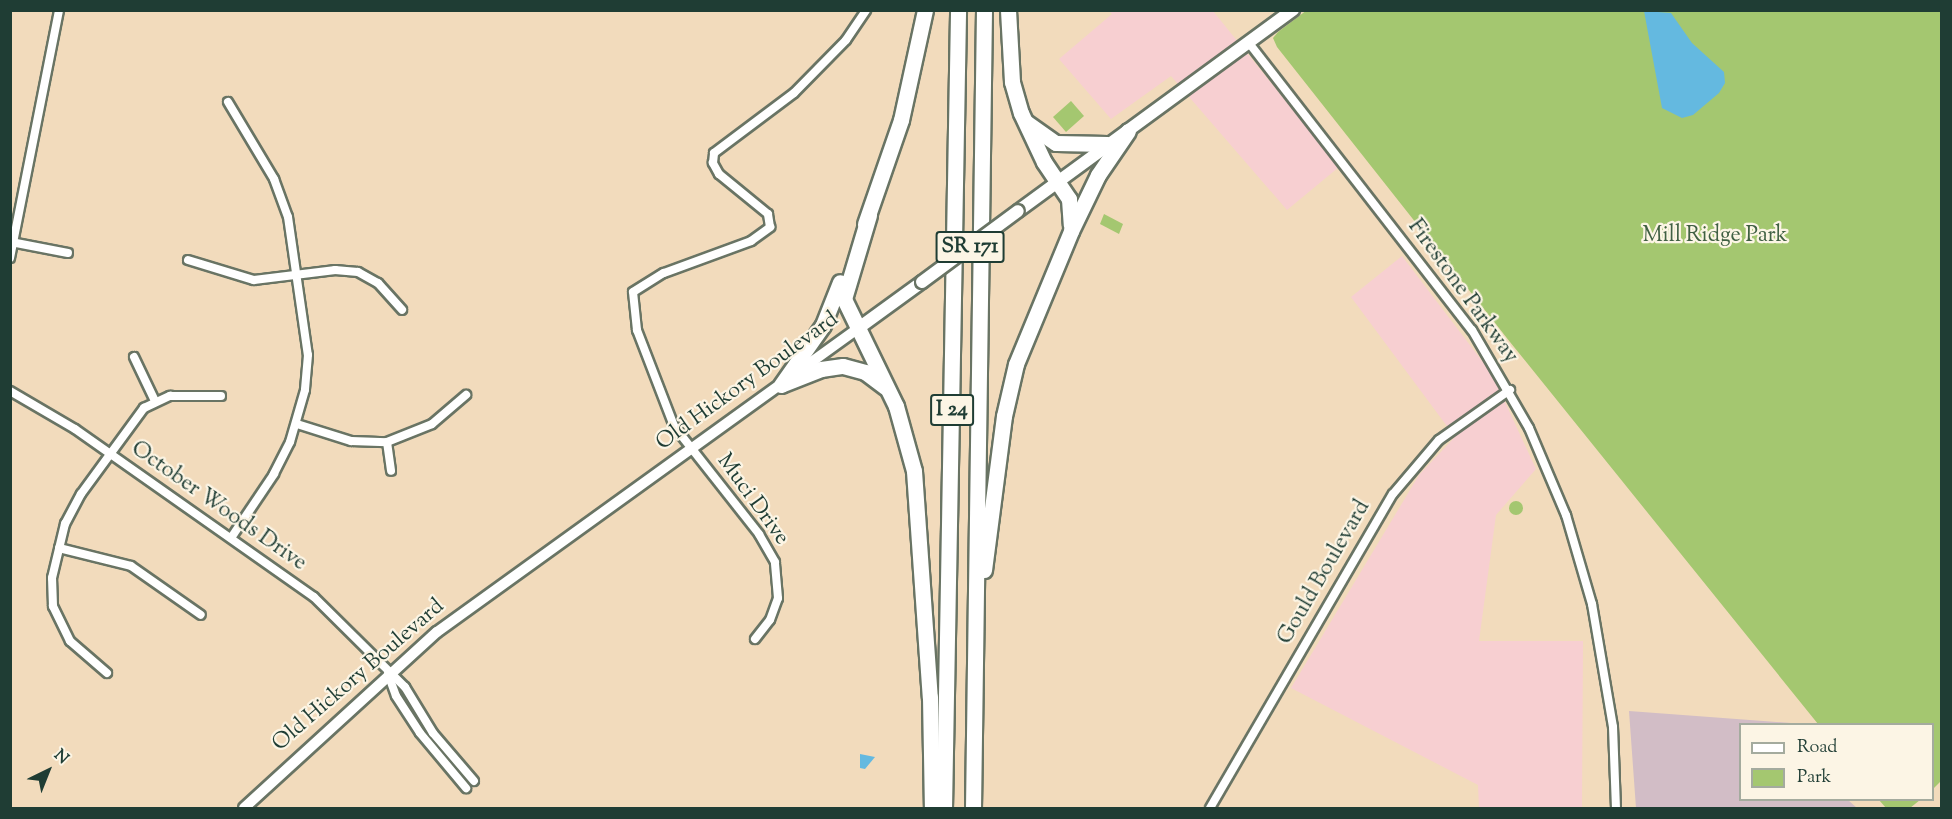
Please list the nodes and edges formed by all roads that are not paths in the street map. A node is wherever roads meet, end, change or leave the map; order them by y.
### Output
1 (59, 10) edge
2 (866, 10) edge
3 (924, 10) edge
4 (958, 10) edge
5 (984, 10) edge
6 (1008, 10) edge
7 (1293, 10) edge
8 (1249, 43) junction
9 (228, 102) dead end
10 (1020, 113) junction
11 (1128, 131) junction
12 (1107, 144) junction
13 (1057, 182) junction
14 (869, 215) junction
15 (1071, 231) junction
16 (12, 242) edge
17 (68, 253) dead end
18 (10, 258) edge
19 (188, 260) dead end
20 (299, 276) junction
21 (402, 310) dead end
22 (860, 327) junction
23 (134, 357) dead end
24 (781, 385) junction
25 (1510, 390) junction
26 (10, 391) edge
27 (466, 395) dead end
28 (221, 396) dead end
29 (892, 397) junction
30 (155, 401) junction
31 (297, 424) junction
32 (387, 442) junction
33 (692, 449) junction
34 (110, 453) junction
35 (392, 471) dead end
36 (231, 538) junction
37 (58, 548) junction
38 (201, 615) dead end
39 (755, 639) dead end
40 (107, 673) dead end
41 (388, 674) junction
42 (974, 686) junction
43 (474, 781) dead end
44 (466, 788) dead end
45 (244, 808) edge
46 (932, 808) edge
47 (944, 808) edge
48 (972, 808) edge
49 (1210, 808) edge
50 (1616, 808) edge

1 - 16 street
2 - 33 street, Muci Drive
3 - 14 highway
4 - 47 highway, I 24
5 - 42 highway, I 24
6 - 10 highway
7 - 8 main road, Old Hickory Boulevard / SR 171
8 - 11 main road, Old Hickory Boulevard / SR 171
8 - 25 street, Firestone Parkway
9 - 20 street
10 - 12 highway
10 - 13 highway
11 - 12 main road, Old Hickory Boulevard / SR 171
11 - 15 highway
12 - 13 main road, Old Hickory Boulevard / SR 171
13 - 15 highway
13 - 22 main road, Old Hickory Boulevard / SR 171, bridge
14 - 22 highway
14 - 24 highway
15 - 42 highway
16 - 17 street
16 - 18 street
19 - 20 street
20 - 21 street
20 - 31 street
22 - 24 main road, Old Hickory Boulevard
22 - 29 highway
23 - 30 street
24 - 29 highway
24 - 33 main road, Old Hickory Boulevard
25 - 49 street, Gould Boulevard
25 - 50 street, Firestone Parkway
26 - 34 street, October Woods Drive
27 - 32 street
28 - 30 street
29 - 46 highway
30 - 34 street
31 - 32 street
31 - 36 street
32 - 35 street
33 - 39 street, Muci Drive
33 - 41 main road, Old Hickory Boulevard
34 - 36 street, October Woods Drive
34 - 37 street
36 - 41 street, October Woods Drive
37 - 38 street
37 - 40 street
41 - 43 street
41 - 44 street
41 - 45 main road, Old Hickory Boulevard
42 - 48 highway, I 24

